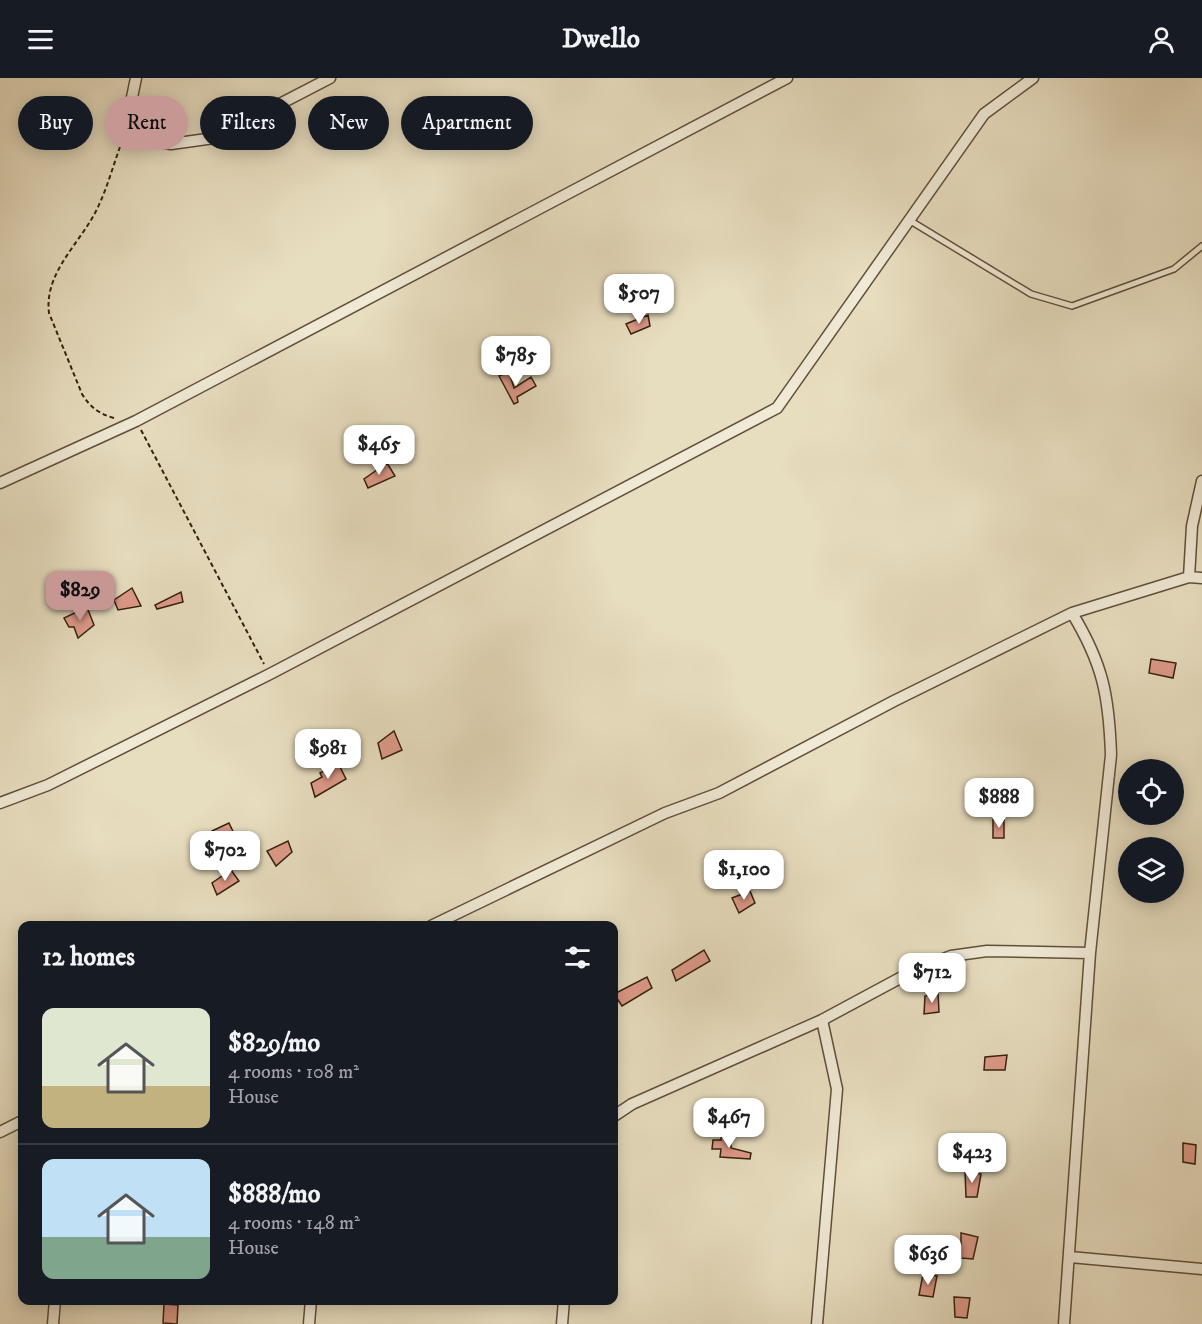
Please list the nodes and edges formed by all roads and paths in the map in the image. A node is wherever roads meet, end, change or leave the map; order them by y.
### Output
1 (136, 78) edge
2 (330, 78) edge
3 (787, 78) edge
4 (1033, 78) edge
5 (909, 220) junction
6 (1202, 246) edge
7 (1202, 481) edge
8 (0, 483) edge
9 (1189, 577) junction
10 (1202, 578) edge
11 (1072, 613) junction
12 (0, 803) edge
13 (441, 921) edge
14 (1090, 953) junction
15 (822, 1020) junction
16 (618, 1113) edge
17 (18, 1123) edge
18 (0, 1132) edge
19 (1070, 1257) junction
20 (1202, 1269) edge
21 (55, 1305) edge
22 (311, 1305) edge
23 (564, 1305) edge
24 (53, 1324) edge
25 (309, 1324) edge
26 (562, 1324) edge
27 (817, 1324) edge
28 (1064, 1324) edge

1 - 2 street
3 - 8 street
4 - 5 street
5 - 6 lane
5 - 12 street
7 - 9 street
9 - 10 street
9 - 11 street
11 - 13 street
11 - 14 street
14 - 15 street
14 - 19 street
15 - 16 street
15 - 27 street
17 - 18 street
19 - 20 street
19 - 28 street
21 - 24 street
22 - 25 street
23 - 26 street

